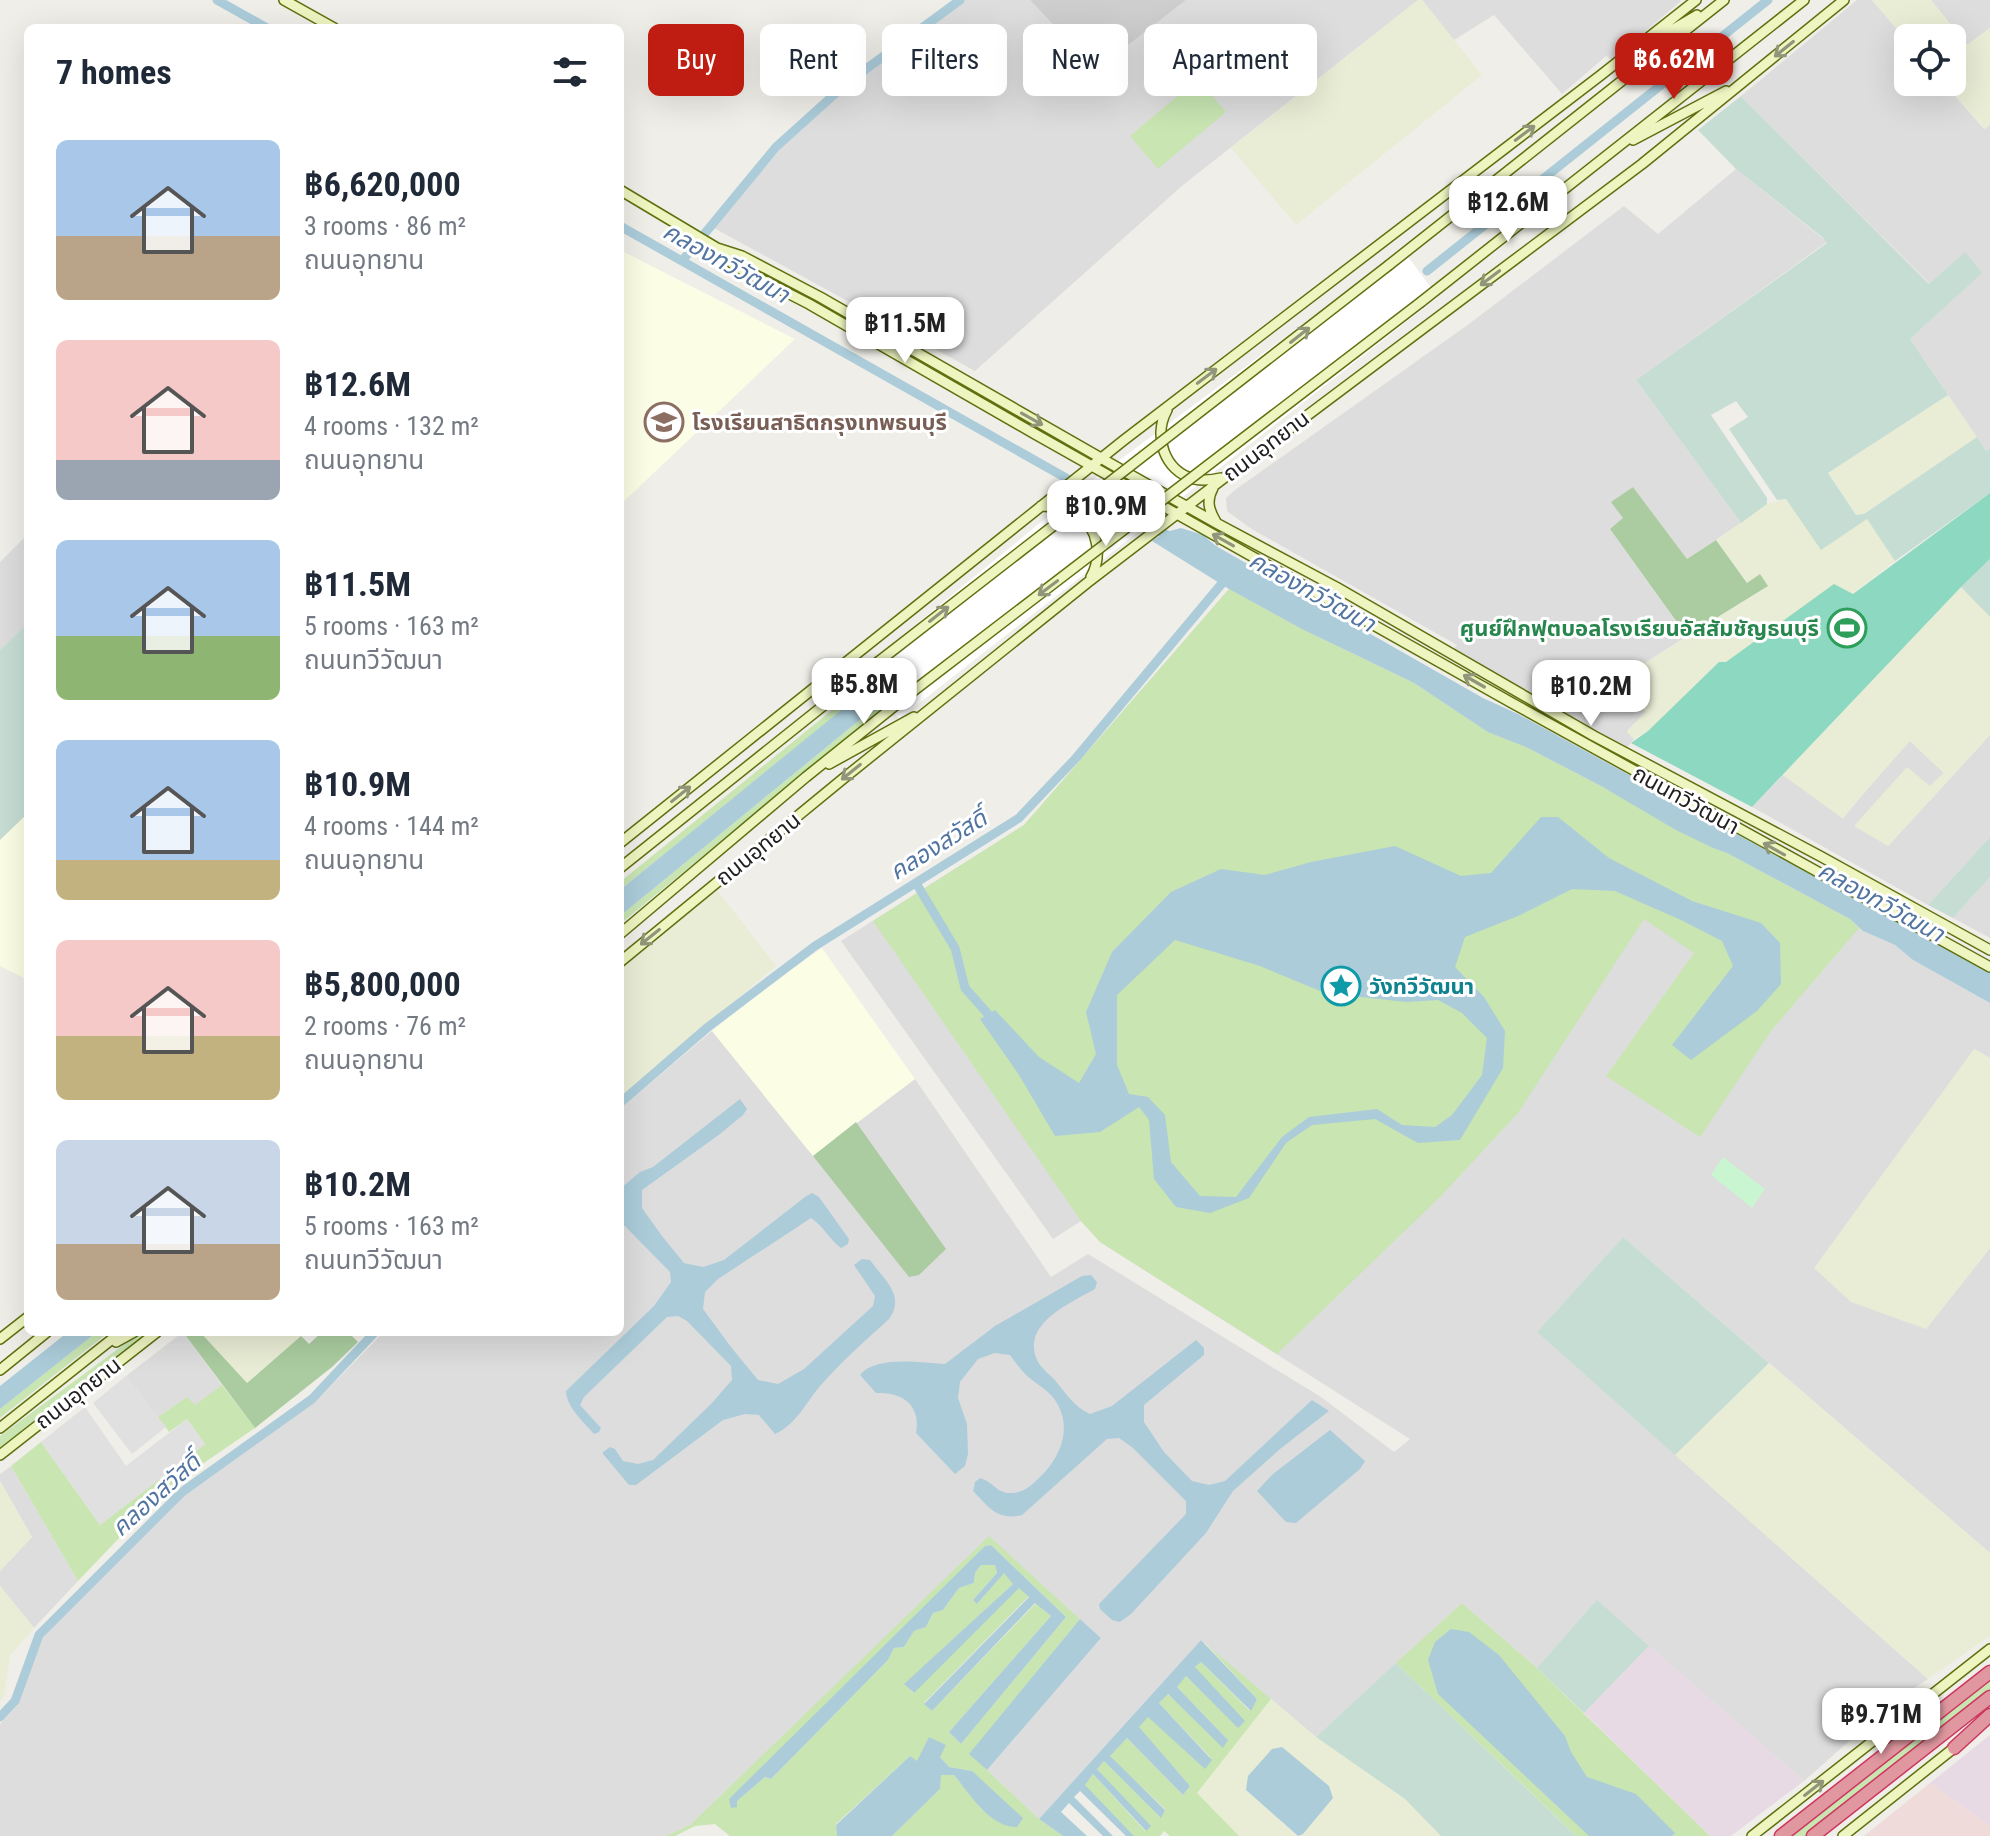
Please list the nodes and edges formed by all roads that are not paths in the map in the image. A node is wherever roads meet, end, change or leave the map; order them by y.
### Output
1 (284, 0) edge
2 (1696, 0) edge
3 (1722, 0) edge
4 (1804, 0) edge
5 (1844, 0) edge
6 (327, 24) edge
7 (1624, 57) junction
8 (1746, 80) junction
9 (1615, 149) junction
10 (624, 192) edge
11 (1170, 405) junction
12 (1124, 440) junction
13 (1094, 465) junction
14 (1120, 469) junction
15 (1224, 478) junction
16 (1215, 485) junction
17 (1040, 506) junction
18 (1186, 507) junction
19 (1175, 516) junction
20 (1218, 524) junction
21 (1087, 583) junction
22 (1336, 587) junction
23 (1330, 600) junction
24 (1518, 692) junction
25 (937, 703) junction
26 (1512, 703) junction
27 (806, 777) junction
28 (1705, 797) junction
29 (1699, 808) junction
30 (624, 840) edge
31 (624, 865) edge
32 (633, 923) junction
33 (624, 931) edge
34 (624, 935) edge
35 (1990, 950) edge
36 (624, 959) edge
37 (1990, 967) edge
38 (24, 1320) edge
39 (42, 1336) edge
40 (116, 1336) edge
41 (127, 1336) edge
42 (152, 1336) edge
43 (0, 1339) edge
44 (93, 1355) junction
45 (0, 1370) edge
46 (0, 1428) edge
47 (0, 1455) edge
48 (1990, 1649) edge
49 (1990, 1672) edge
50 (1990, 1697) edge
51 (1990, 1718) edge
52 (1954, 1748) joint
53 (1752, 1836) edge
54 (1781, 1836) edge
55 (1813, 1836) edge
56 (1843, 1836) edge

1 - 6 main road
2 - 7 main road
3 - 7 main road
31 -> 3 main road, bridge
4 - 9 main road, ถนนอุทยาน
5 -> 8 main road, ถนนอุทยาน
11 -> 7 main road
8 - 9 main road
8 -> 15 main road, ถนนอุทยาน
9 -> 27 main road, ถนนอุทยาน, bridge
10 - 13 main road, ถนนทวีวัฒนา
11 - 12 main road
11 - 15 main road
12 - 13 main road
12 - 14 main road
13 - 14 main road, ถนนทวีวัฒนา
13 - 17 main road
13 - 19 main road, ถนนทวีวัฒนา
14 - 18 main road, ถนนทวีวัฒนา
15 - 16 main road, ถนนอุทยาน
16 - 18 main road, ถนนอุทยาน
16 - 20 main road
17 - 21 main road
30 -> 17 main road
18 - 19 main road, ถนนอุทยาน
18 - 20 main road, ถนนทวีวัฒนา
19 - 21 main road, ถนนอุทยาน
23 -> 19 main road, ถนนทวีวัฒนา
20 - 22 main road, ถนนทวีวัฒนา
21 - 25 main road, ถนนอุทยาน
22 - 23 main road
22 - 24 main road, ถนนทวีวัฒนา
26 -> 23 main road, ถนนทวีวัฒนา
24 - 26 main road
24 - 28 main road, ถนนทวีวัฒนา
25 - 27 main road
25 -> 36 main road, ถนนอุทยาน
26 - 29 main road, ถนนทวีวัฒนา
27 - 32 main road, ถนนอุทยาน
28 - 29 main road
28 - 35 main road, ถนนทวีวัฒนา
37 -> 29 main road, ถนนทวีวัฒนา
32 - 33 main road, ถนนอุทยาน
32 - 34 main road
38 - 43 main road
39 - 45 main road
40 - 44 main road, ถนนอุทยาน
41 - 44 main road
42 - 47 main road, ถนนอุทยาน
44 - 46 main road, ถนนอุทยาน
53 -> 48 main road
49 - 54 highway
50 - 55 highway
51 - 52 highway
52 - 56 main road

